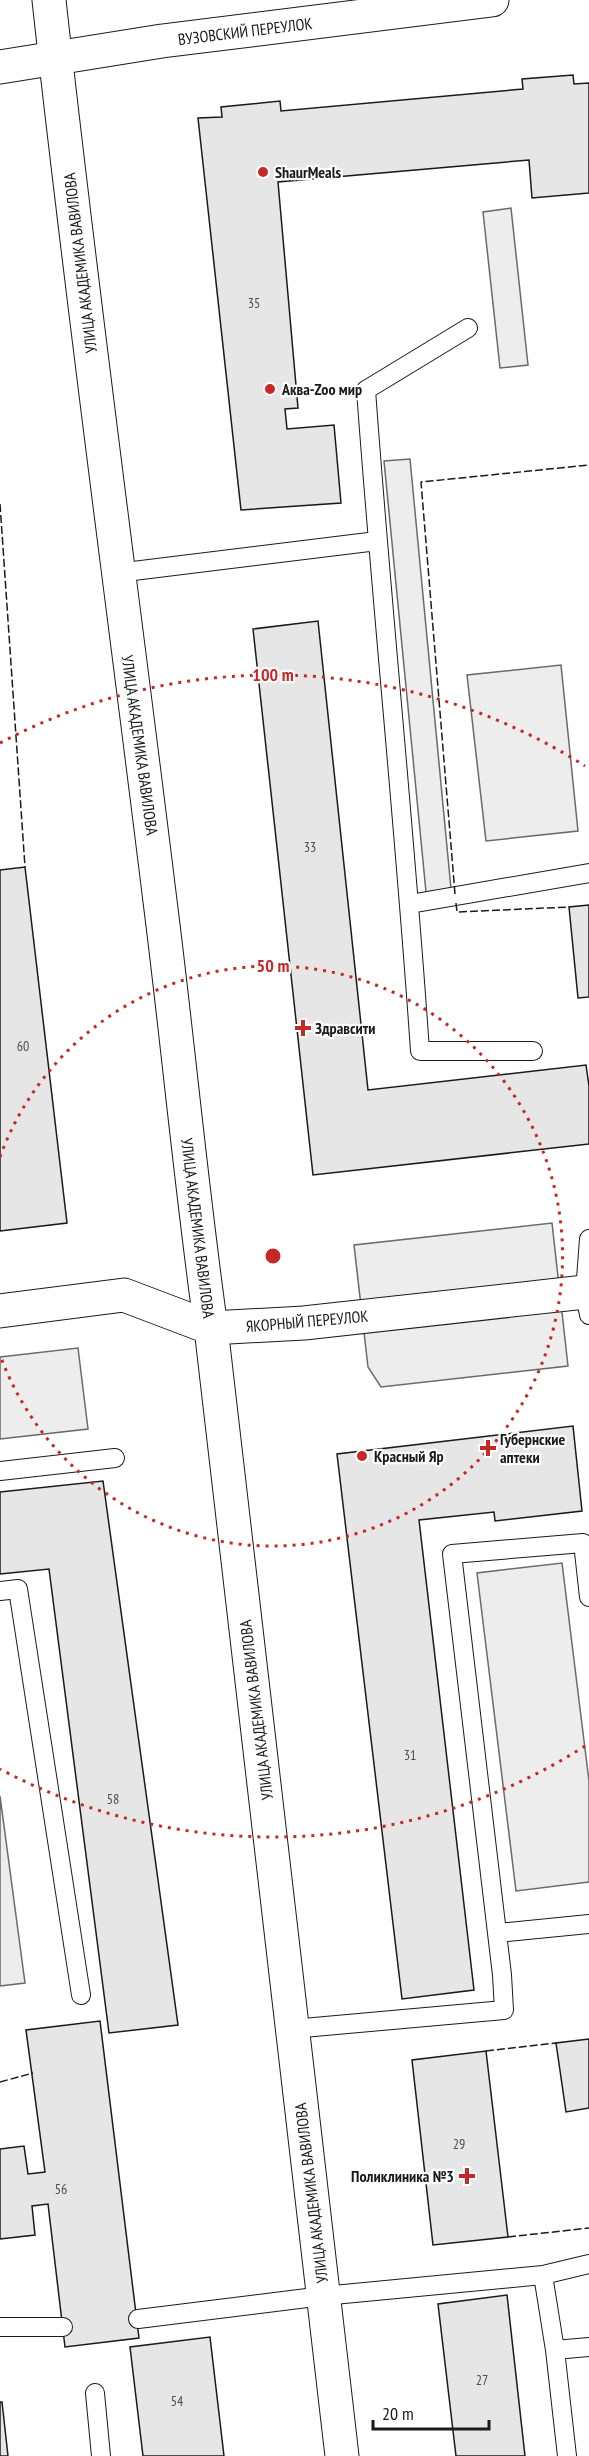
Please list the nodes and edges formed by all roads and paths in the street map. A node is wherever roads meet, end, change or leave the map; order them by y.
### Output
1 (49, 0) edge
2 (492, 0) edge
3 (55, 60) junction
4 (0, 67) edge
5 (468, 328) dead end
6 (377, 541) junction
7 (117, 573) junction
8 (589, 873) edge
9 (410, 904) junction
10 (533, 1051) dead end
11 (589, 1239) edge
12 (587, 1304) edge
13 (0, 1311) edge
14 (211, 1328) junction
15 (115, 1458) dead end
16 (0, 1471) edge
17 (0, 1592) edge
18 (589, 1598) edge
19 (589, 1924) edge
20 (497, 1933) junction
21 (81, 1995) dead end
22 (292, 2029) junction
23 (589, 2264) edge
24 (543, 2275) junction
25 (323, 2296) junction
26 (138, 2319) dead end
27 (0, 2327) edge
28 (63, 2327) dead end
29 (589, 2348) edge
30 (555, 2350) junction
31 (94, 2393) dead end
32 (101, 2456) edge
33 (342, 2456) edge
34 (567, 2456) edge

1 - 3 street, УЛИЦА АКАДЕМИКА ВАВИЛОВА
2 - 3 street, ВУЗОВСКИЙ ПЕРЕУЛОК
3 - 4 street, ВУЗОВСКИЙ ПЕРЕУЛОК
3 - 7 street, УЛИЦА АКАДЕМИКА ВАВИЛОВА
5 - 6 lane
6 - 7 lane
6 - 9 lane
7 - 14 street, УЛИЦА АКАДЕМИКА ВАВИЛОВА
8 - 9 lane
9 - 10 lane
11 - 12 lane
12 - 14 street, ЯКОРНЫЙ ПЕРЕУЛОК
13 - 14 street, ЯКОРНЫЙ ПЕРЕУЛОК
14 - 22 street, УЛИЦА АКАДЕМИКА ВАВИЛОВА
15 - 16 lane
17 - 21 lane
18 - 20 lane
19 - 20 lane
20 - 22 lane
22 - 25 street, УЛИЦА АКАДЕМИКА ВАВИЛОВА
23 - 24 lane
24 - 25 lane
24 - 30 lane
25 - 26 lane
25 - 33 street, УЛИЦА АКАДЕМИКА ВАВИЛОВА
27 - 28 lane
29 - 30 lane
30 - 34 lane
31 - 32 lane

